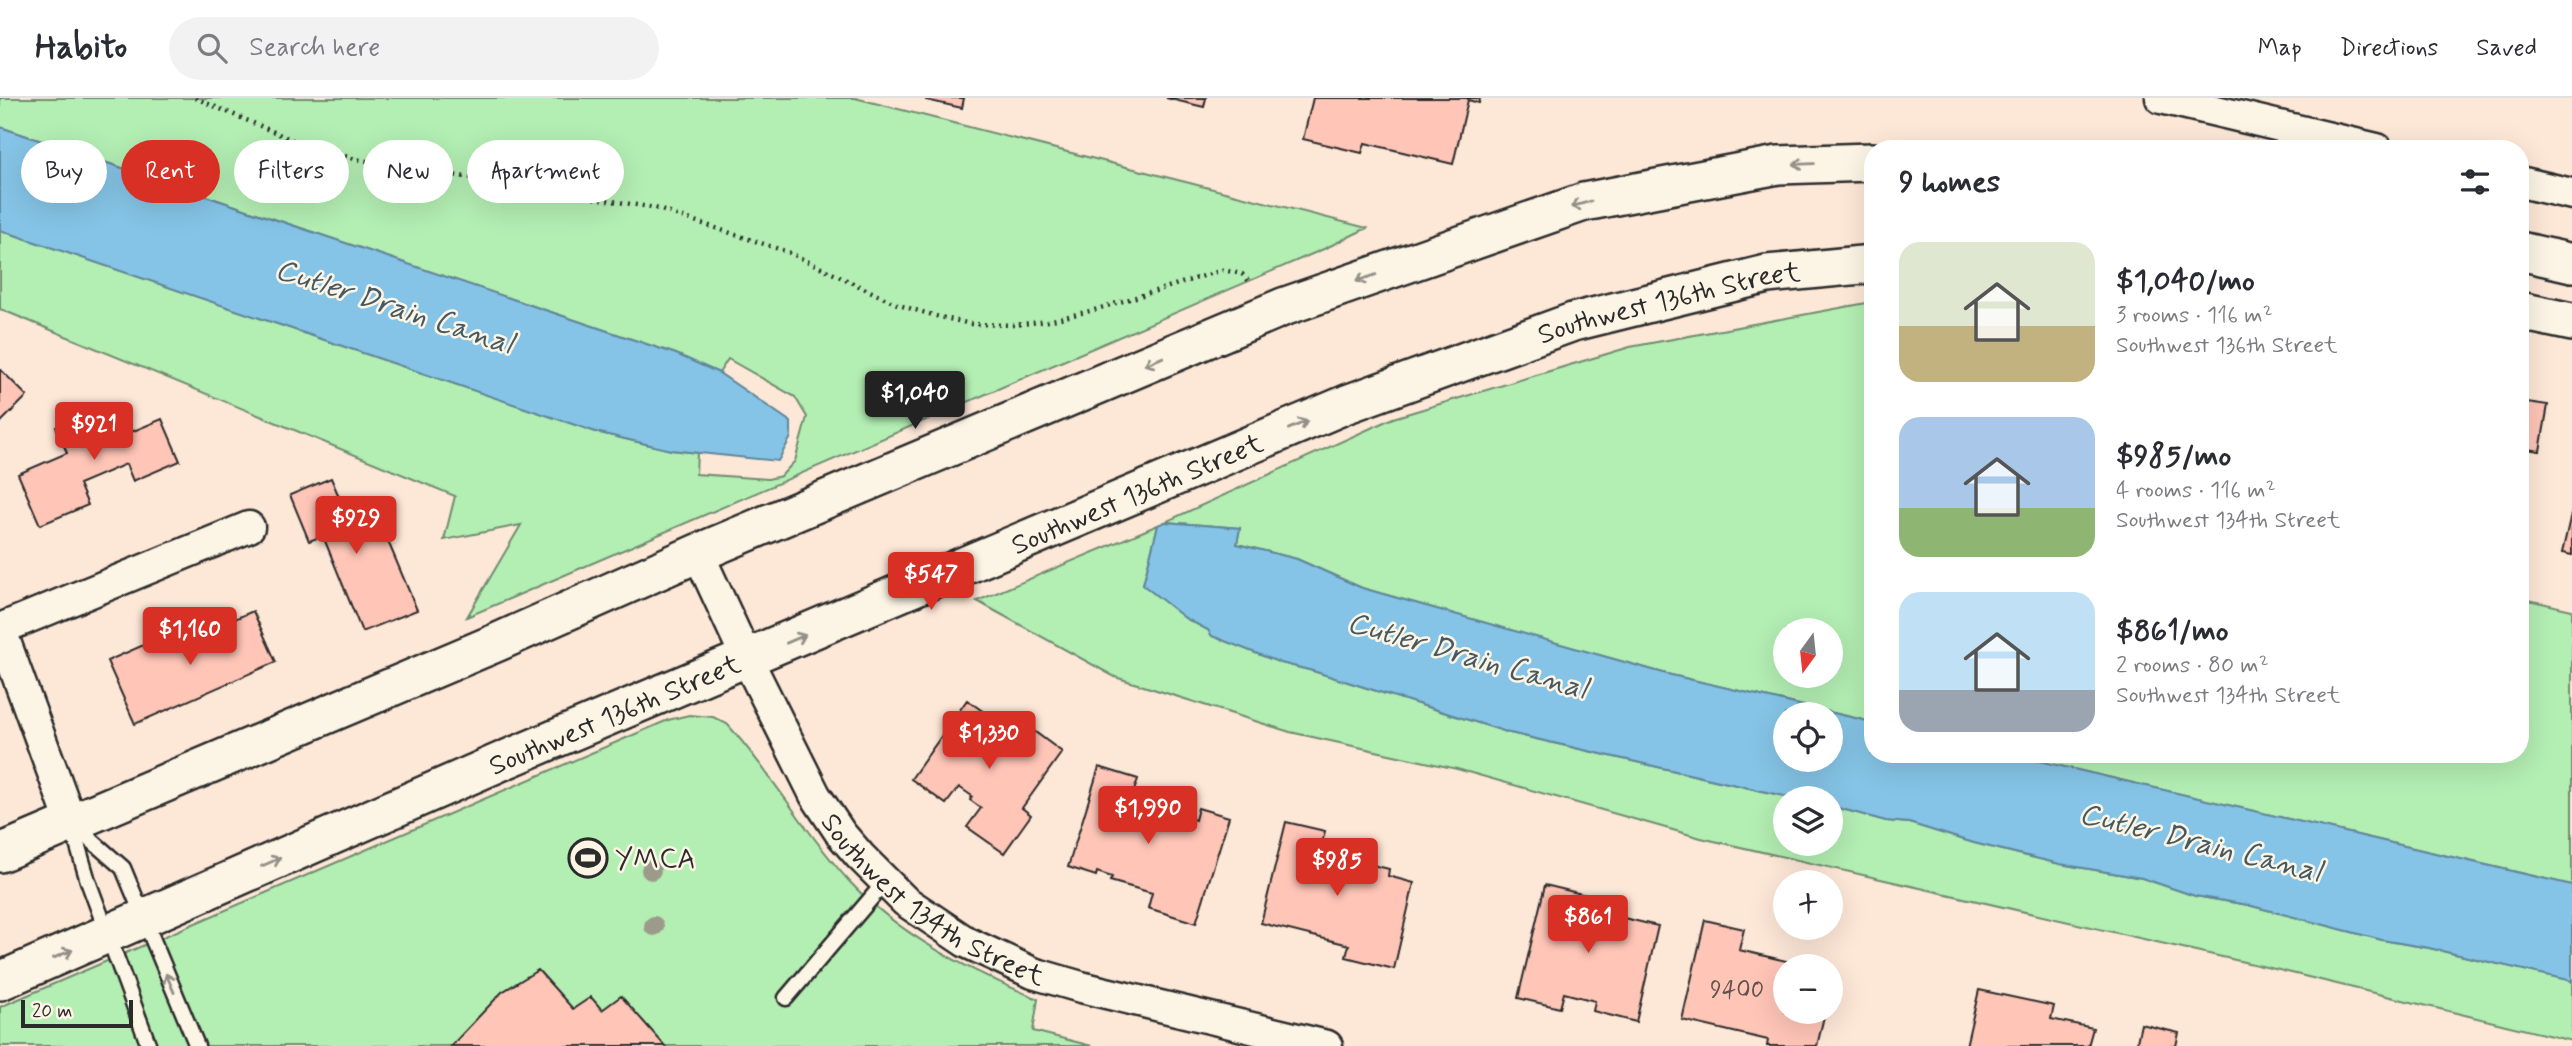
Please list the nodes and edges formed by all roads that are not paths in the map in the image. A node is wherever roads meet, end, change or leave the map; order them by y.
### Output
1 (2161, 98) edge
2 (2339, 140) edge
3 (1864, 162) edge
4 (2529, 184) edge
5 (2572, 194) edge
6 (2529, 253) edge
7 (2572, 263) edge
8 (1864, 265) edge
9 (2529, 313) edge
10 (2572, 322) edge
11 (249, 527) dead end
12 (698, 553) junction
13 (0, 629) edge
14 (747, 659) junction
15 (71, 822) junction
16 (0, 853) edge
17 (885, 883) junction
18 (143, 918) junction
19 (108, 935) junction
20 (0, 981) edge
21 (786, 998) dead end
22 (149, 1046) edge
23 (197, 1046) edge
24 (1327, 1046) edge

1 - 2 street
3 -> 12 street
4 - 5 street
6 - 7 street
14 -> 8 street, Southwest 136th Street
9 - 10 street
11 - 13 street
12 - 14 street, Southwest 134th Street
12 - 15 street
13 - 15 street
14 - 17 street, Southwest 134th Street
18 -> 14 street, Southwest 136th Street
15 - 16 street
15 - 18 lane
15 - 19 lane
17 - 21 lane
17 - 24 street, Southwest 134th Street
18 - 19 street, Southwest 136th Street
23 -> 18 lane
20 -> 19 street, Southwest 136th Street
19 - 22 lane

